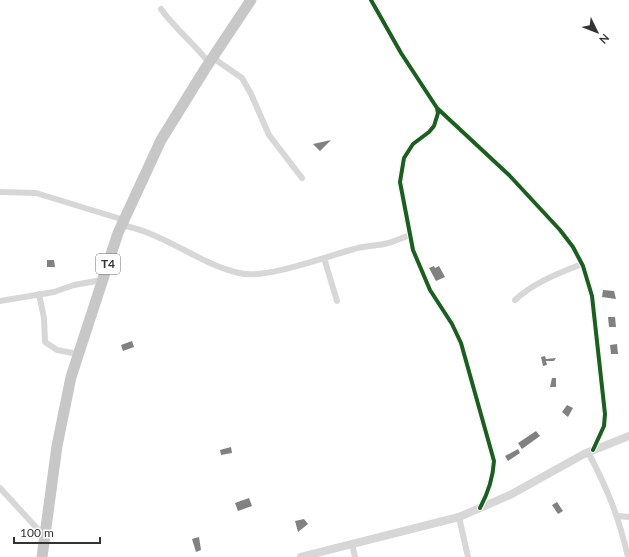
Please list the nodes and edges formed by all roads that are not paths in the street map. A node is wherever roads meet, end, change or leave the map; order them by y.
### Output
1 (251, 0) edge
2 (371, 0) edge
3 (161, 9) dead end
4 (211, 60) junction
5 (437, 108) junction
6 (302, 178) dead end
7 (0, 192) edge
8 (123, 223) junction
9 (410, 235) junction
10 (324, 258) junction
11 (582, 264) junction
12 (102, 280) junction
13 (39, 294) junction
14 (515, 300) dead end
15 (0, 301) edge
16 (337, 301) dead end
17 (78, 354) junction
18 (629, 436) edge
19 (591, 451) junction
20 (0, 488) edge
21 (480, 508) junction
22 (618, 516) junction
23 (459, 517) junction
24 (629, 517) edge
25 (45, 537) junction
26 (352, 544) junction
27 (42, 557) edge
28 (301, 557) edge
29 (355, 557) edge
30 (468, 557) edge
31 (628, 557) edge

1 - 4 highway, T4
2 - 5 street
3 - 4 street
4 - 6 street
4 - 8 highway, T4
5 - 9 street
5 - 11 street
7 - 8 street
8 - 10 street
8 - 12 highway, T4
9 - 10 street
9 - 21 street
10 - 16 street
11 - 14 street
11 - 19 street
12 - 13 street
12 - 17 highway, T4
13 - 15 street
13 - 17 street
17 - 25 highway, T4
18 - 19 street
19 - 21 street
19 - 22 street
20 - 25 street
21 - 23 street
22 - 24 street
22 - 31 street
23 - 26 street
23 - 30 street
25 - 27 highway, T4
26 - 28 street
26 - 29 street

